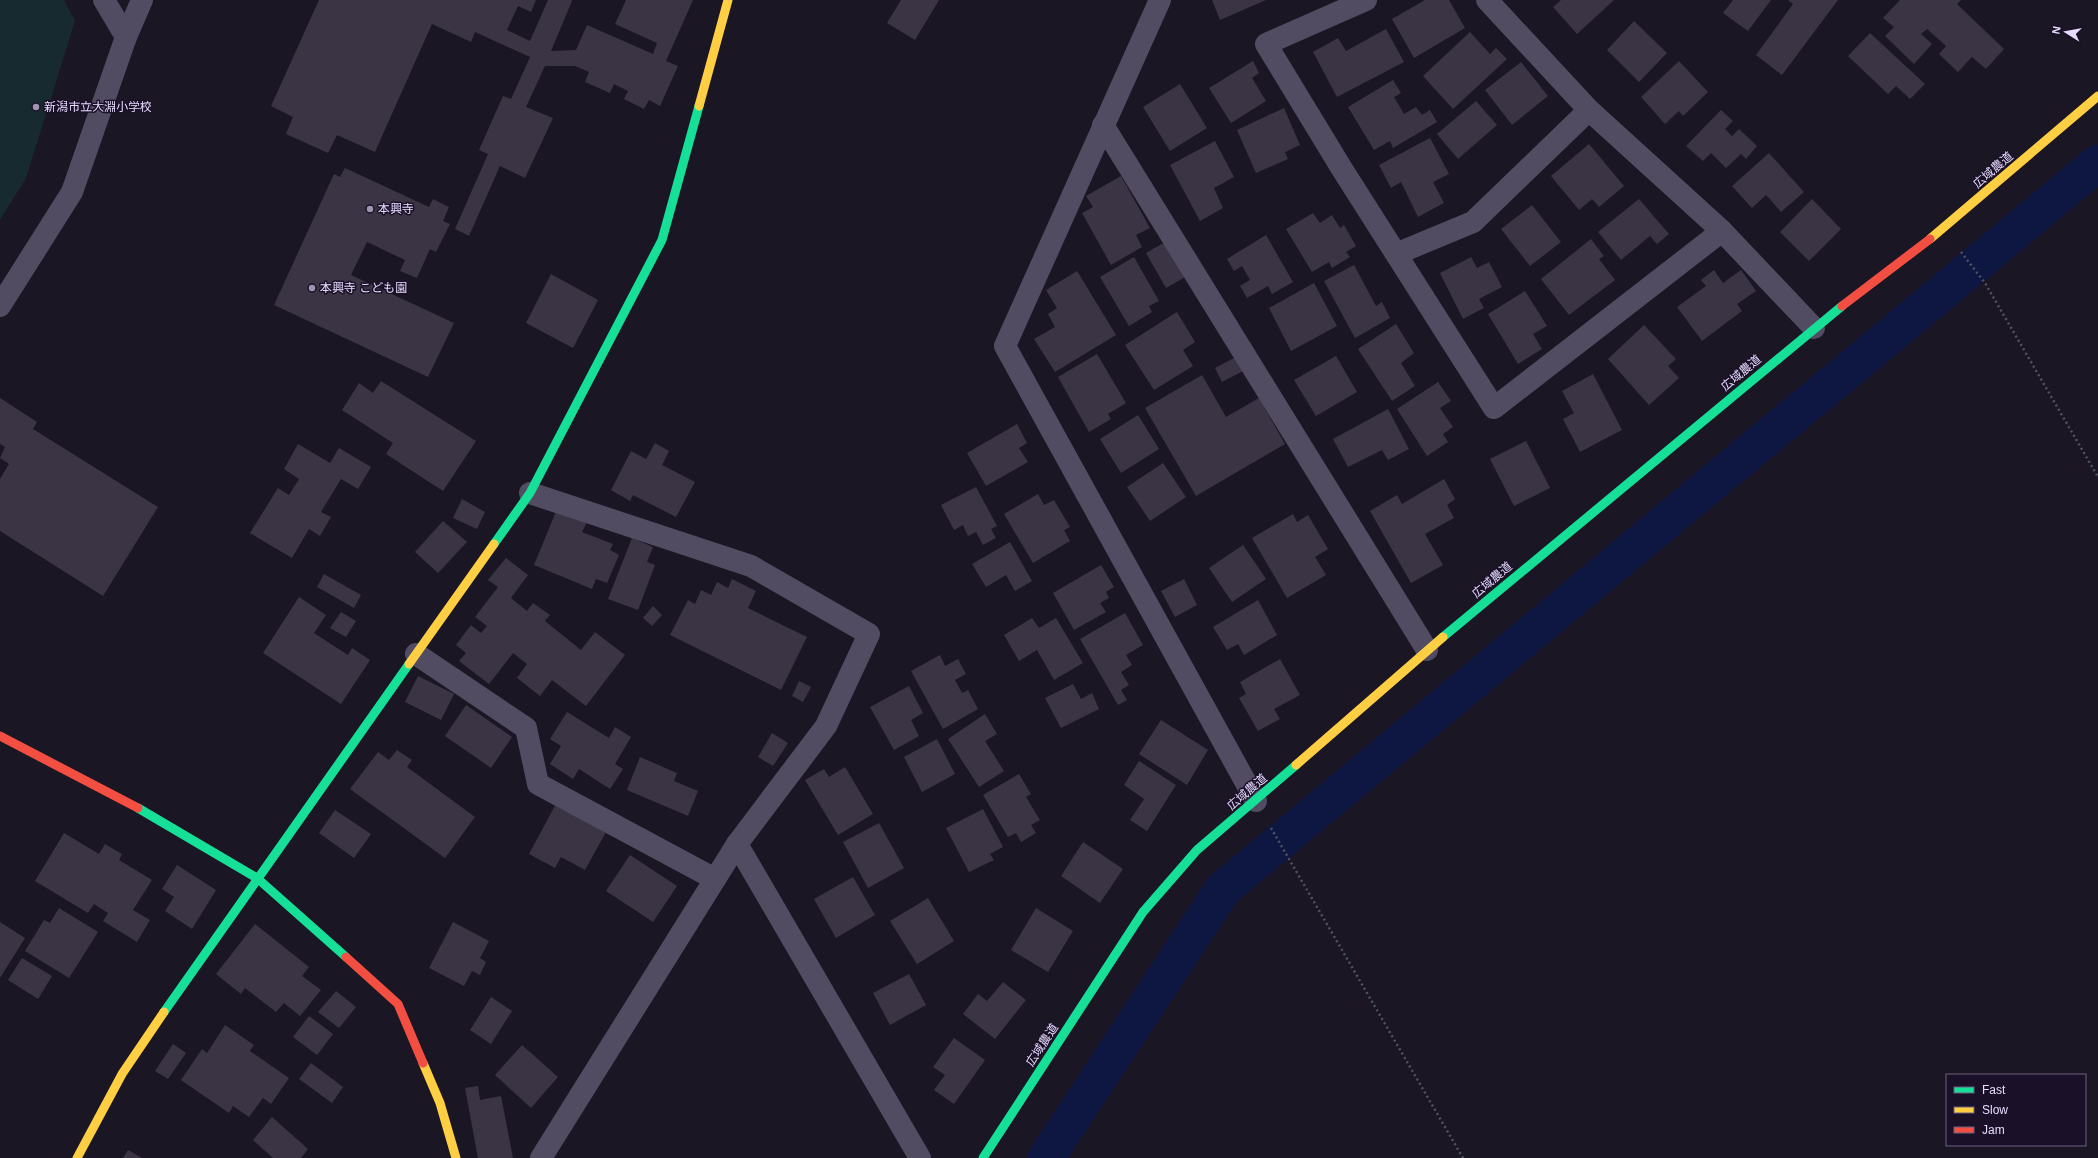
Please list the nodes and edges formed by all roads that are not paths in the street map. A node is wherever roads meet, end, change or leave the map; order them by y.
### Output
1 (104, 0) edge
2 (142, 0) edge
3 (728, 0) edge
4 (1160, 0) edge
5 (1366, 0) edge
6 (1487, 0) edge
7 (126, 37) junction
8 (2098, 96) edge
9 (1589, 110) junction
10 (1103, 125) junction
11 (1722, 231) junction
12 (1396, 254) junction
13 (0, 306) edge
14 (1814, 328) junction
15 (530, 493) junction
16 (1427, 650) junction
17 (416, 654) junction
18 (0, 736) edge
19 (1256, 801) junction
20 (737, 844) junction
21 (257, 878) junction
22 (715, 879) junction
23 (77, 1158) edge
24 (456, 1158) edge
25 (541, 1158) edge
26 (920, 1158) edge
27 (983, 1158) edge

1 - 7 street
2 - 7 street
3 - 15 street
4 - 10 street
5 - 12 street
6 - 9 street
7 - 13 street
8 - 14 street, 広域農道
9 - 11 street
9 - 12 street
10 - 16 street
10 - 19 street
11 - 12 street
11 - 14 street
14 - 16 street, 広域農道
15 - 17 street
15 - 20 street
16 - 19 street, 広域農道
17 - 21 street
17 - 22 street
18 - 21 street
19 - 27 street, 広域農道
20 - 22 street
20 - 26 street
21 - 23 street
21 - 24 street
22 - 25 street

